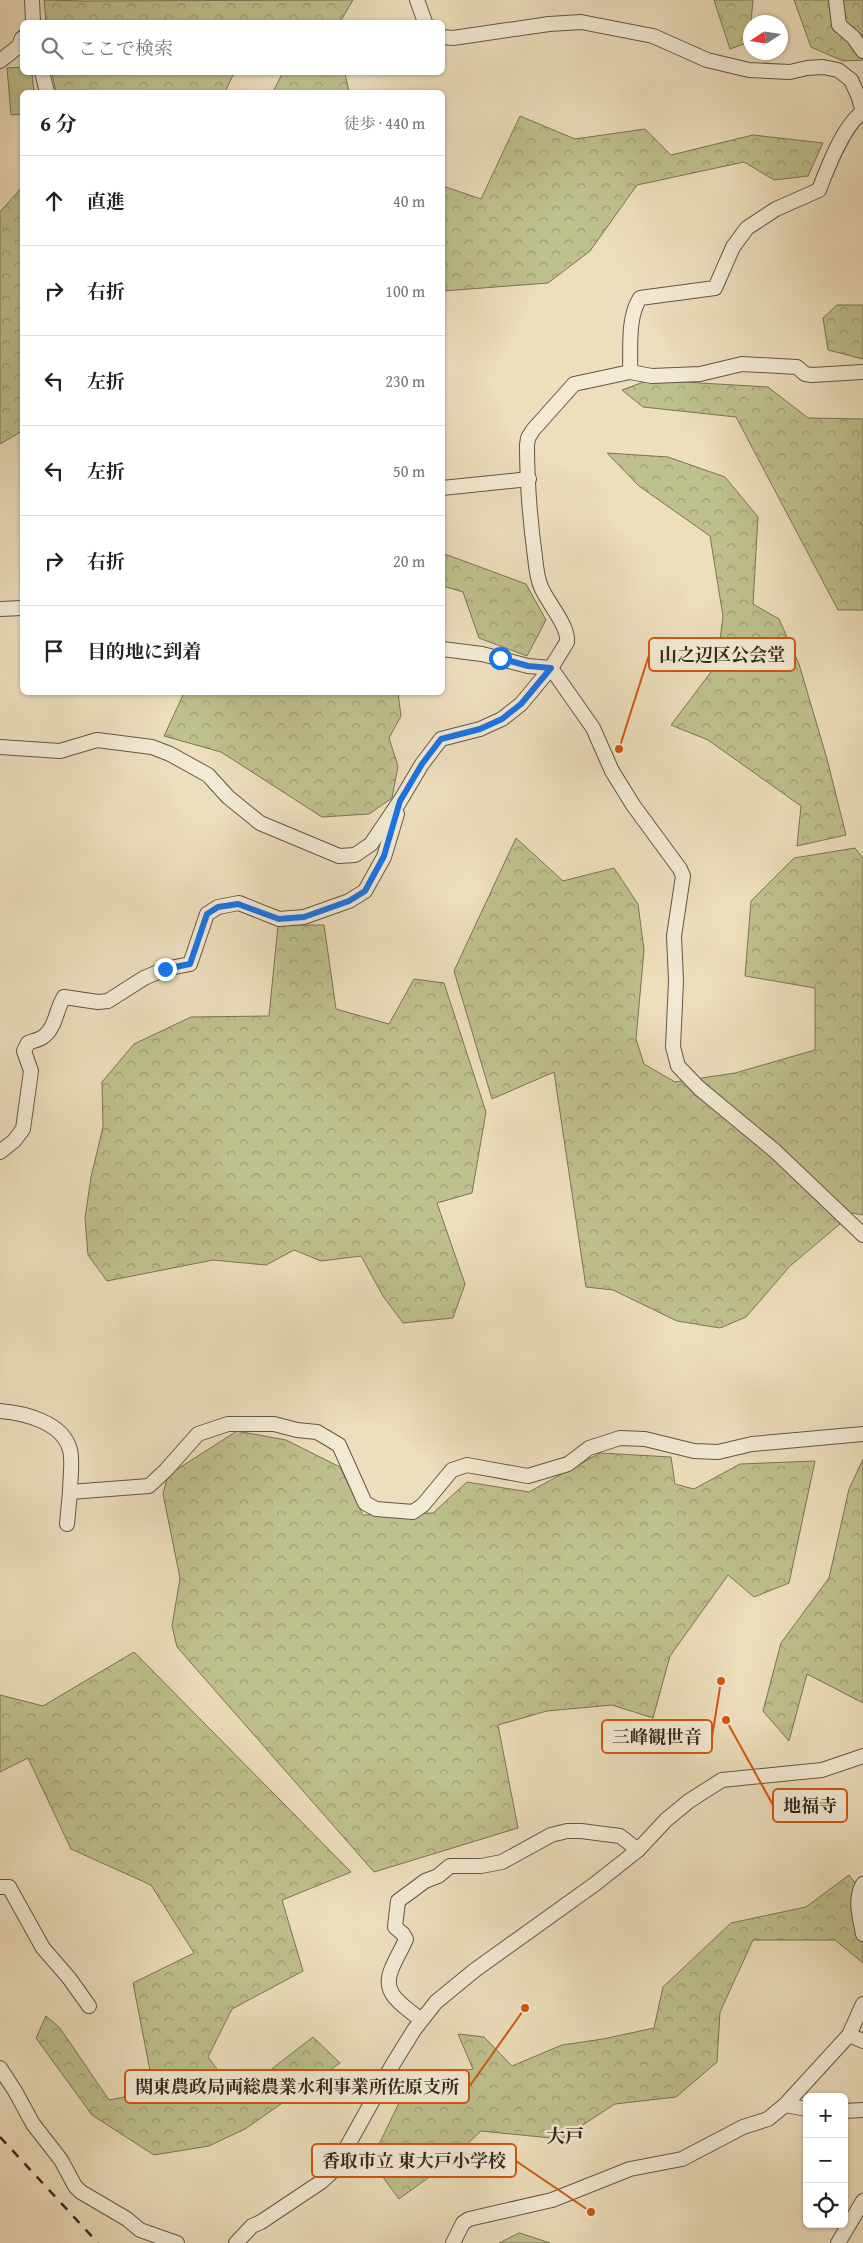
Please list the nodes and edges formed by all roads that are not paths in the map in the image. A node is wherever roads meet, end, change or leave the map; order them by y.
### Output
1 (417, 0) edge
2 (836, 0) edge
3 (424, 20) edge
4 (445, 37) edge
5 (20, 43) edge
6 (863, 51) edge
7 (0, 61) edge
8 (43, 75) edge
9 (46, 90) edge
10 (863, 112) edge
11 (630, 372) junction
12 (863, 372) edge
13 (529, 478) junction
14 (445, 488) edge
15 (20, 608) edge
16 (0, 609) edge
17 (445, 649) edge
18 (551, 668) junction
19 (0, 747) edge
20 (400, 801) junction
21 (0, 1152) edge
22 (863, 1235) edge
23 (0, 1410) edge
24 (863, 1434) edge
25 (70, 1492) junction
26 (67, 1524) dead end
27 (863, 1756) edge
28 (638, 1850) junction
29 (863, 1884) edge
30 (0, 1887) edge
31 (863, 1934) edge
32 (863, 2004) edge
33 (90, 2006) dead end
34 (421, 2020) junction
35 (849, 2035) junction
36 (863, 2041) edge
37 (0, 2068) edge
38 (785, 2105) junction
39 (803, 2108) edge
40 (863, 2110) edge
41 (848, 2111) edge
42 (863, 2202) edge
43 (177, 2243) edge
44 (236, 2243) edge
45 (453, 2243) edge
46 (838, 2243) edge

1 - 3 street
2 - 6 street
4 - 10 street
5 - 7 street
8 - 9 street
10 - 11 street
11 - 12 street
11 - 13 street
13 - 14 street
13 - 18 street
15 - 16 street
17 - 18 street
18 - 20 street
18 - 22 street
19 - 20 street
20 - 21 street
23 - 25 street
24 - 25 street
25 - 26 street
27 - 28 street
28 - 34 street
28 - 34 street
29 - 31 street
30 - 33 street
32 - 35 street
34 - 44 street
35 - 36 street
35 - 38 street
37 - 43 street
38 - 39 street
38 - 45 street
40 - 41 street
42 - 46 street

